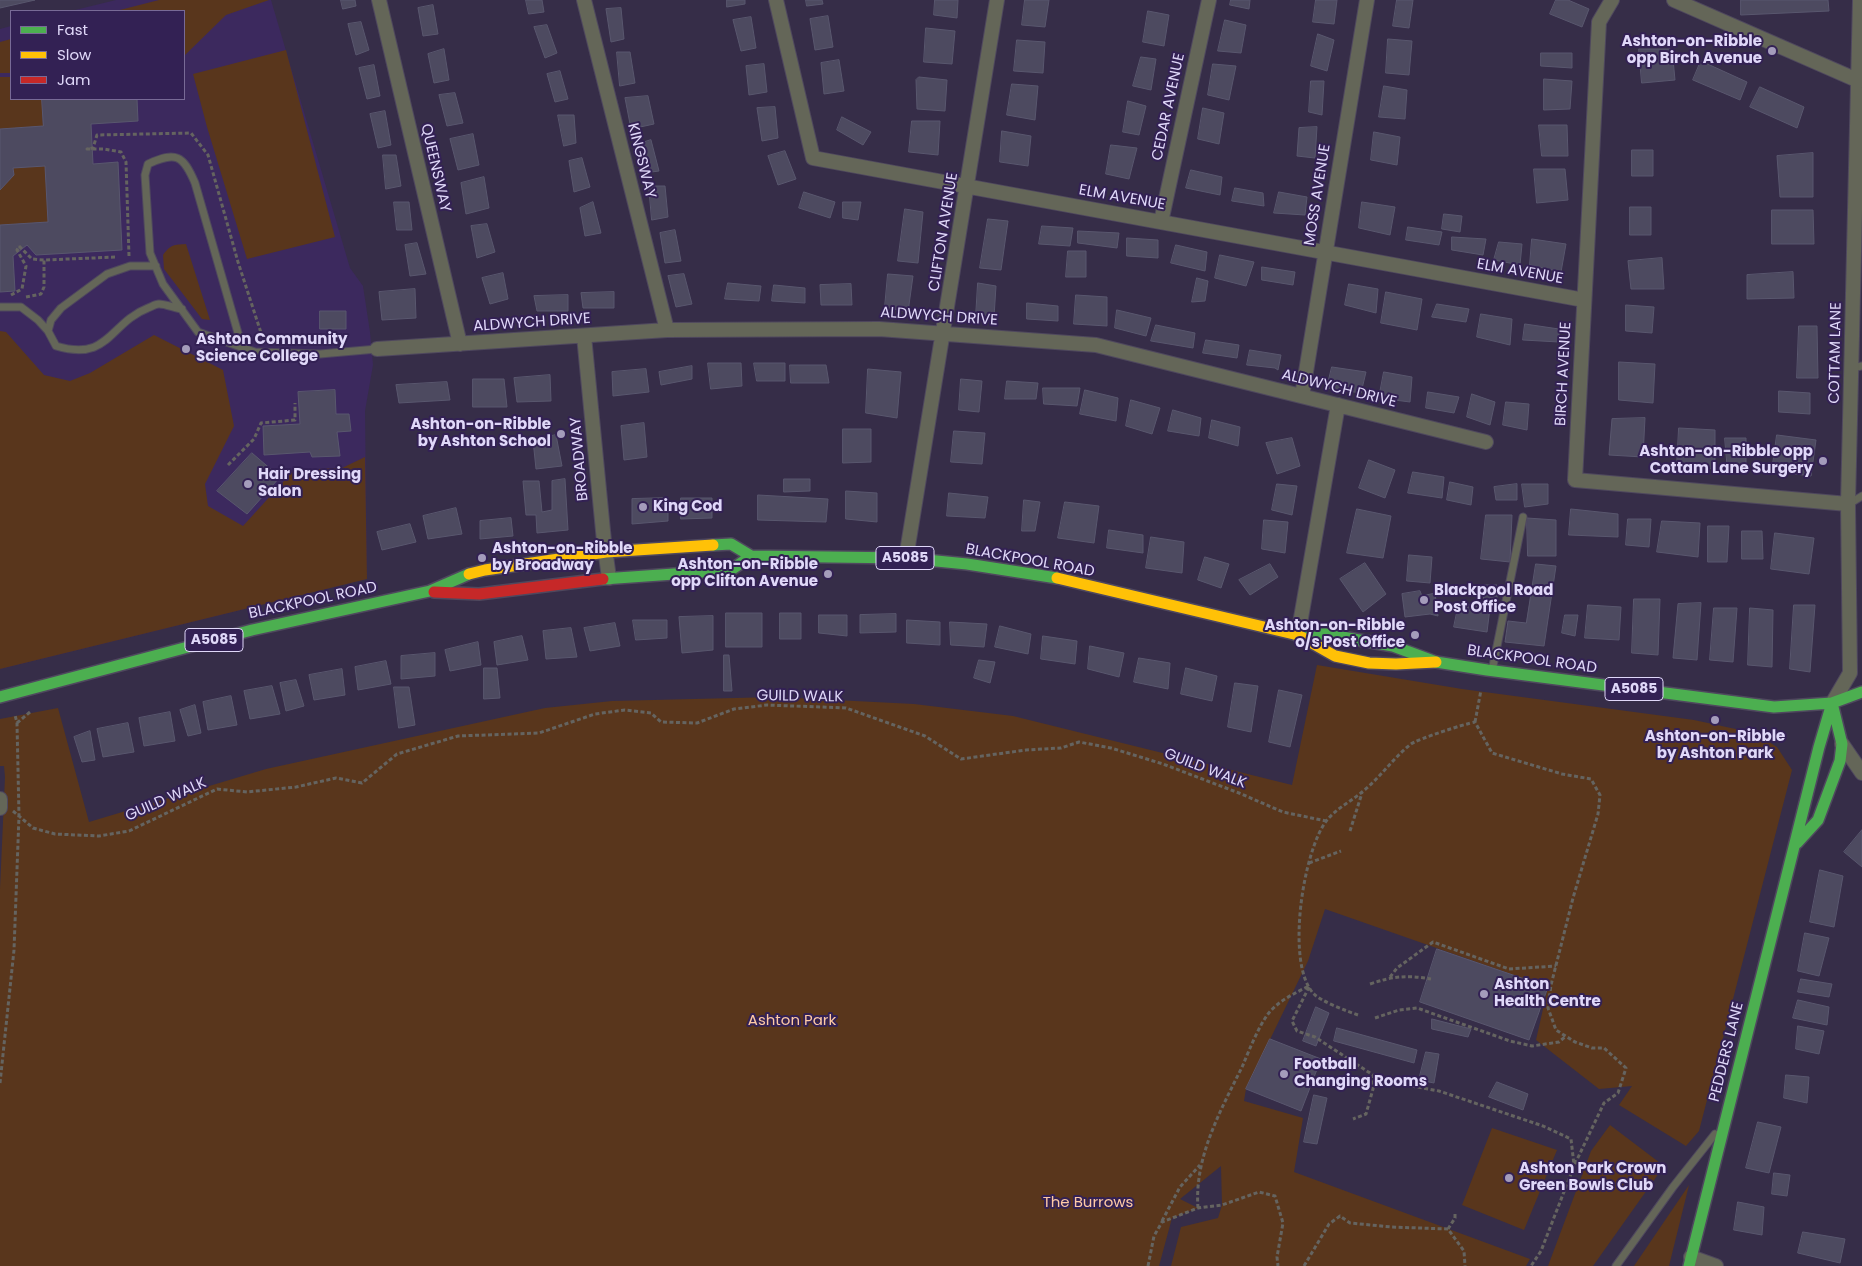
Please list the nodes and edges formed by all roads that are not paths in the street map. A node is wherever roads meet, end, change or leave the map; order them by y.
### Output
1 (379, 0) edge
2 (584, 0) edge
3 (776, 0) edge
4 (997, 0) edge
5 (1209, 0) edge
6 (1367, 0) edge
7 (1612, 0) edge
8 (1674, 0) edge
9 (1860, 0) edge
10 (1858, 81) junction
11 (967, 186) junction
12 (1161, 222) junction
13 (1325, 252) junction
14 (156, 266) junction
15 (1584, 300) junction
16 (0, 307) edge
17 (182, 309) junction
18 (667, 330) junction
19 (48, 331) junction
20 (944, 333) junction
21 (584, 336) junction
22 (460, 344) junction
23 (242, 347) junction
24 (377, 349) joint
25 (1857, 367) edge
26 (1302, 396) junction
27 (1338, 405) junction
28 (1486, 442) dead end
29 (1862, 496) edge
30 (1848, 504) junction
31 (1524, 517) dead end
32 (606, 552) junction
33 (751, 556) junction
34 (906, 558) junction
35 (609, 578) junction
36 (430, 591) junction
37 (1298, 635) junction
38 (1436, 662) junction
39 (1489, 670) junction
40 (1862, 692) edge
41 (4, 696) edge
42 (1832, 703) junction
43 (1842, 744) junction
44 (1862, 772) edge
45 (0, 799) edge
46 (0, 808) edge
47 (1794, 846) junction
48 (1725, 1122) junction
49 (1690, 1262) edge
50 (1616, 1266) edge
51 (1716, 1266) edge

1 - 22 street, QUEENSWAY
2 - 18 street, KINGSWAY
3 - 11 street, ELM AVENUE
4 - 11 street, CLIFTON AVENUE
5 - 12 street, CEDAR AVENUE
6 - 13 street, MOSS AVENUE
7 - 15 street, BIRCH AVENUE
8 - 10 street
9 - 10 street, COTTAM LANE
10 - 25 street, COTTAM LANE
11 - 12 street, ELM AVENUE
11 - 20 street, CLIFTON AVENUE
12 - 13 street, ELM AVENUE
13 - 15 street, ELM AVENUE
13 - 26 street, MOSS AVENUE
14 - 17 lane
14 - 19 lane
14 - 23 lane
15 - 30 street, BIRCH AVENUE
16 - 19 lane
17 - 19 lane
17 - 23 lane
18 - 20 street, ALDWYCH DRIVE
18 - 21 street, ALDWYCH DRIVE
20 - 26 street, ALDWYCH DRIVE
20 - 34 street, CLIFTON AVENUE
21 - 22 street, ALDWYCH DRIVE
21 - 32 street, BROADWAY
22 - 24 street, ALDWYCH DRIVE
23 - 24 lane
25 - 30 street, COTTAM LANE
26 - 27 street, ALDWYCH DRIVE
27 - 28 street, ALDWYCH DRIVE
27 - 37 street
29 - 30 lane
30 - 42 street, COTTAM LANE
31 - 39 lane
32 - 33 main road, BLACKPOOL ROAD / A5085
32 - 35 street, BROADWAY
32 - 36 main road, BLACKPOOL ROAD / A5085
33 - 34 main road, BLACKPOOL ROAD / A5085
33 - 35 main road, BLACKPOOL ROAD / A5085
34 - 37 main road, BLACKPOOL ROAD / A5085
35 - 36 main road, BLACKPOOL ROAD / A5085
36 - 41 main road, BLACKPOOL ROAD / A5085
37 - 38 main road, BLACKPOOL ROAD / A5085
37 - 38 main road, BLACKPOOL ROAD / A5085
38 - 39 main road, BLACKPOOL ROAD / A5085
39 - 42 main road, BLACKPOOL ROAD / A5085
40 - 42 main road, BLACKPOOL ROAD / A5085
42 - 43 main road, PEDDERS LANE
42 - 47 main road, PEDDERS LANE
43 - 44 street
43 - 47 main road, PEDDERS LANE
45 - 46 street
47 - 48 main road, PEDDERS LANE
48 - 49 main road, PEDDERS LANE
48 - 50 lane
49 - 51 street

